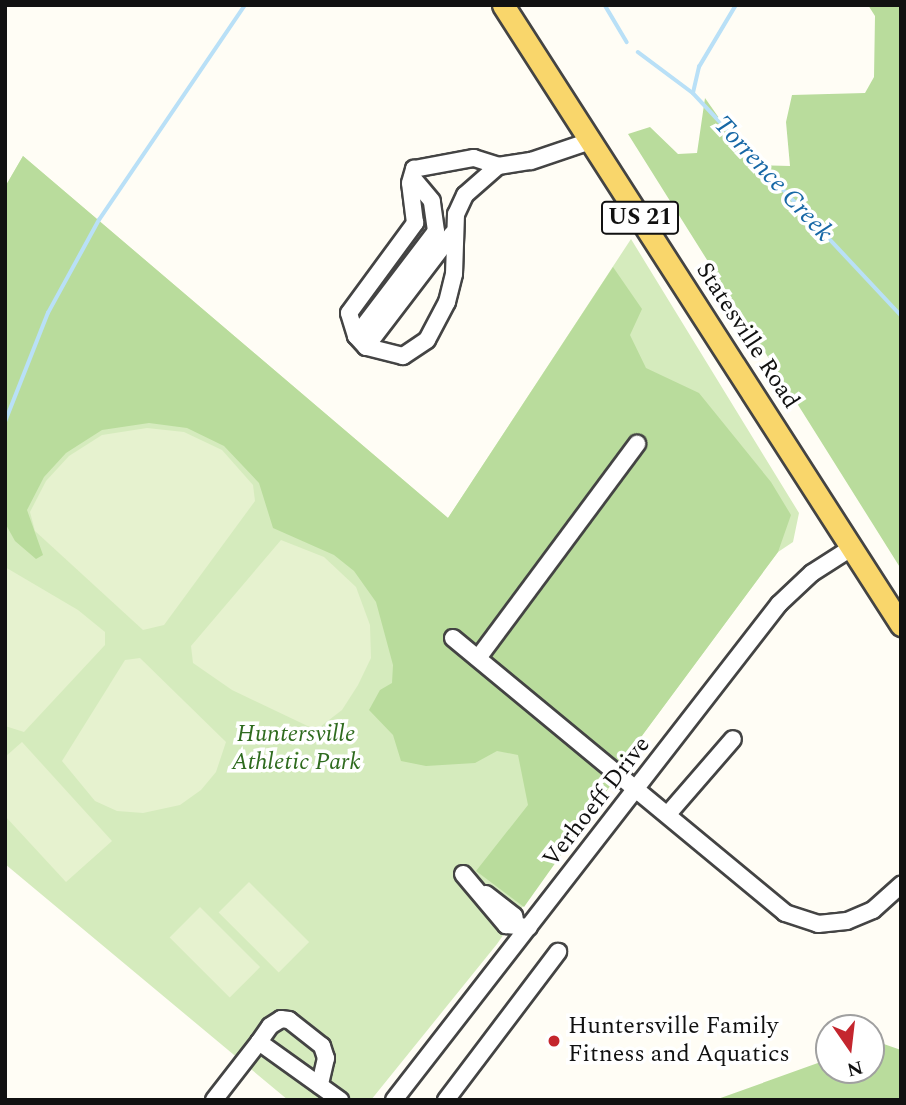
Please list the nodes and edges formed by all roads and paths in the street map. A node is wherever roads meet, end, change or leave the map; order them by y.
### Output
1 (503, 5) edge
2 (590, 141) junction
3 (498, 166) junction
4 (413, 173) junction
5 (453, 234) junction
6 (361, 341) junction
7 (638, 444) dead end
8 (852, 548) junction
9 (901, 625) edge
10 (453, 638) dead end
11 (478, 658) junction
12 (733, 739) dead end
13 (636, 789) junction
14 (668, 814) junction
15 (463, 874) dead end
16 (901, 885) edge
17 (522, 925) junction
18 (558, 952) dead end
19 (259, 1042) junction
20 (320, 1085) junction
21 (215, 1100) edge
22 (340, 1100) edge
23 (394, 1100) edge
24 (446, 1100) edge

1 - 2 main road, Statesville Road / US 21
2 - 3 street
2 - 8 main road, Statesville Road / US 21
3 - 4 street
3 - 5 street
4 - 6 street
4 - 6 street
5 - 6 street
5 - 6 street
7 - 11 street
8 - 9 main road, Statesville Road / US 21
8 - 13 street, Verhoeff Drive
10 - 11 street
11 - 13 street
12 - 14 street
13 - 14 street
13 - 17 street, Verhoeff Drive
14 - 16 street
15 - 17 street
17 - 23 street, Verhoeff Drive
18 - 24 street
19 - 20 street
19 - 20 street
19 - 21 street
20 - 22 street

